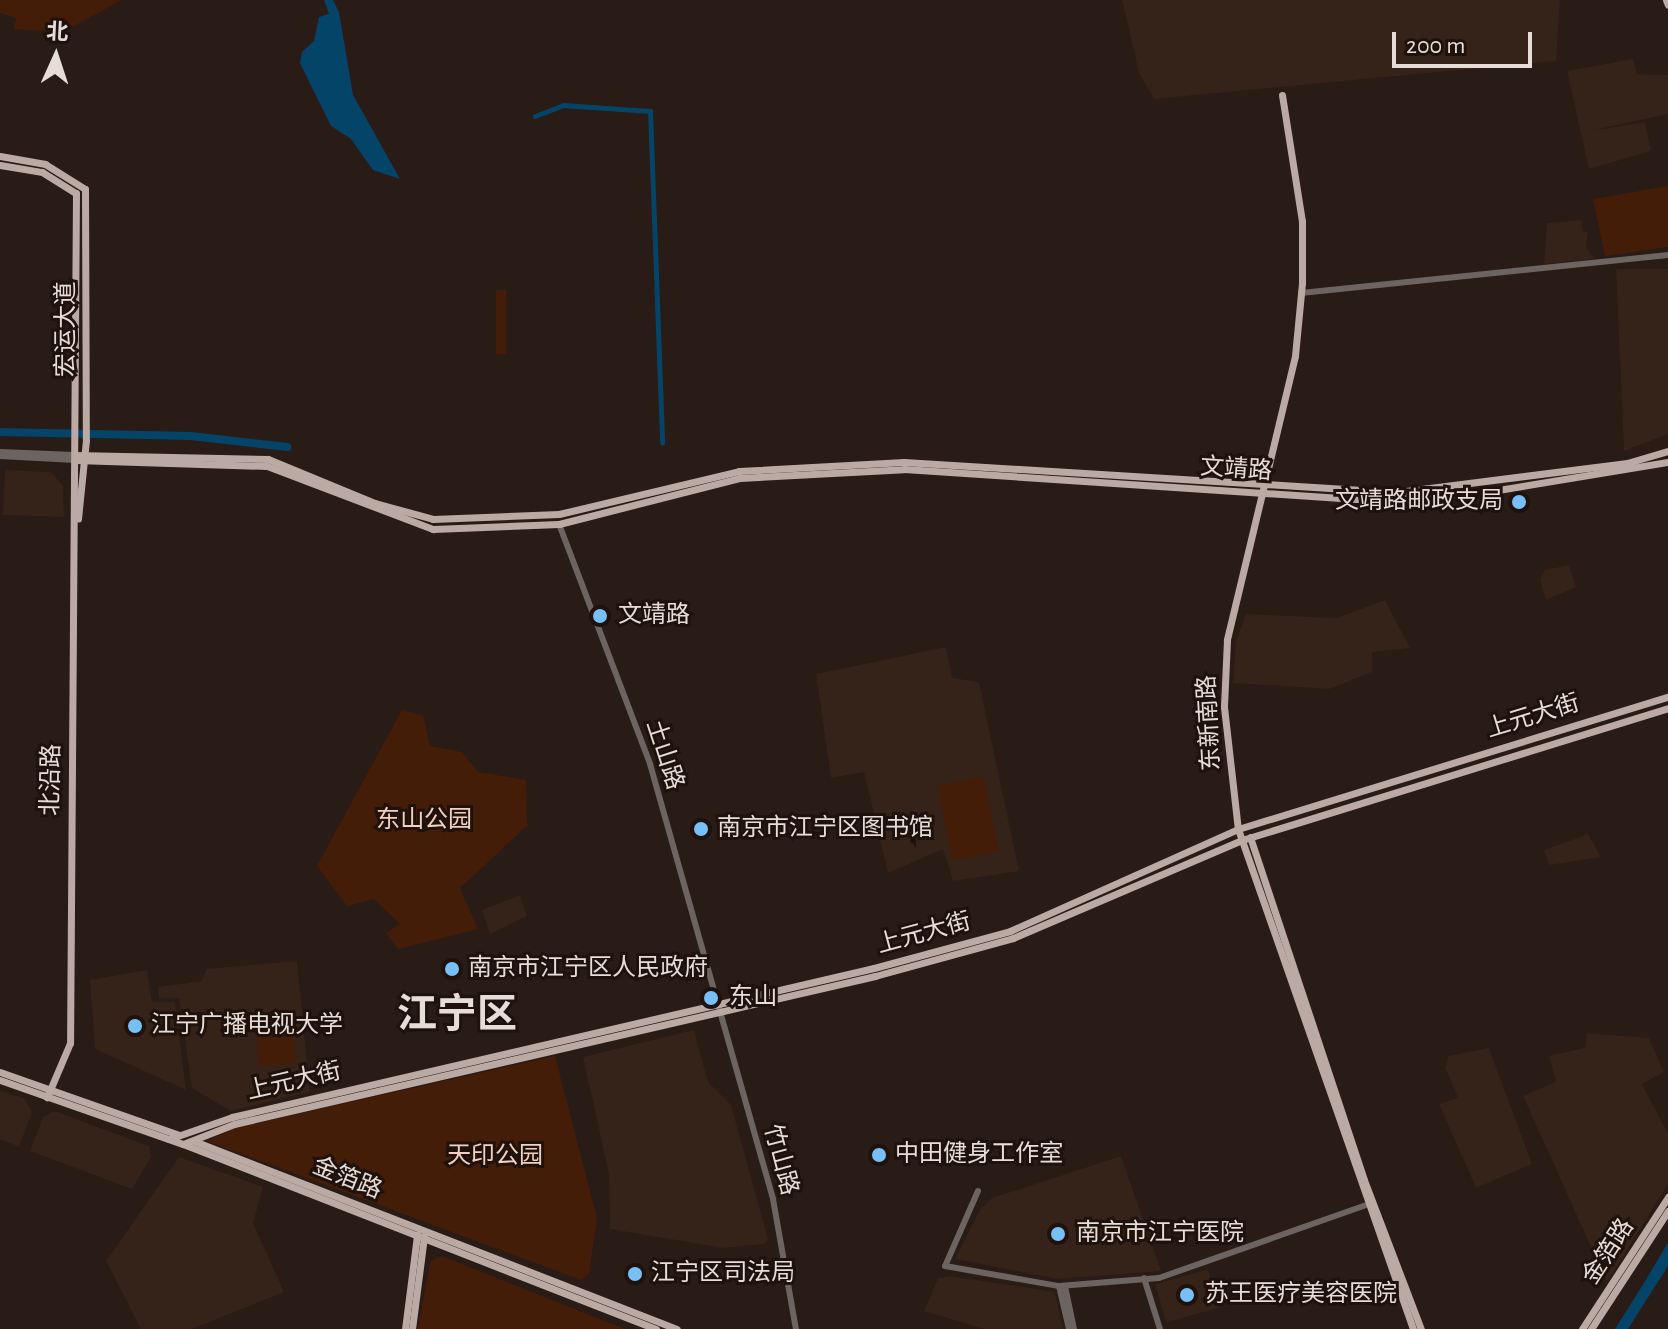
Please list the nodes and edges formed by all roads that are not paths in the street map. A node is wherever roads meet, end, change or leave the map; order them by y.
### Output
1 (1282, 95) dead end
2 (0, 156) edge
3 (0, 165) edge
4 (1668, 255) edge
5 (1301, 293) junction
6 (1668, 451) edge
7 (0, 454) edge
8 (75, 457) junction
9 (85, 457) junction
10 (1668, 462) edge
11 (1646, 468) junction
12 (1668, 468) edge
13 (1262, 488) junction
14 (559, 524) junction
15 (73, 561) junction
16 (1668, 697) edge
17 (1668, 708) edge
18 (1242, 828) junction
19 (1246, 839) junction
20 (716, 1004) junction
21 (719, 1013) junction
22 (0, 1072) edge
23 (0, 1080) edge
24 (48, 1093) junction
25 (180, 1135) junction
26 (169, 1139) junction
27 (196, 1141) junction
28 (183, 1144) junction
29 (978, 1191) dead end
30 (1668, 1197) edge
31 (1366, 1205) junction
32 (1668, 1211) edge
33 (420, 1235) junction
34 (1144, 1278) junction
35 (1062, 1286) junction
36 (405, 1329) edge
37 (412, 1329) edge
38 (656, 1329) edge
39 (677, 1329) edge
40 (796, 1329) edge
41 (1072, 1329) edge
42 (1160, 1329) edge
43 (1413, 1329) edge
44 (1421, 1329) edge
45 (1582, 1329) edge
46 (1591, 1329) edge

1 - 5 main road, 东新南路
2 - 9 main road, 宏运大道
3 - 8 main road, 宏运大道
4 - 5 street
5 - 13 main road, 东新南路
6 - 13 main road, 文靖路
7 - 8 street, 文靖路
8 - 9 main road, 文靖路
8 - 15 main road, 北沿路
9 - 13 main road, 文靖路
9 - 14 main road, 文靖路
9 - 15 main road, 宏运大道
10 - 11 main road, 文靖路
11 - 12 main road
11 - 13 main road, 文靖路
13 - 14 main road, 文靖路
13 - 18 main road, 东新南路
14 - 20 street, 土山路
15 - 24 main road, 北沿路
16 - 18 main road, 上元大街
17 - 19 main road, 上元大街
18 - 19 main road, 东新南路
18 - 20 main road, 上元大街
19 - 21 main road, 上元大街
19 - 31 main road, 东新南路
19 - 44 main road, 东新南路
20 - 21 street, 竹山路
20 - 25 main road, 上元大街
21 - 27 main road, 上元大街
21 - 40 street, 竹山路
22 - 24 main road, 金箔路
23 - 24 main road, 金箔路
24 - 25 main road, 金箔路
24 - 26 main road, 金箔路
25 - 26 main road, 上元大街
25 - 27 main road, 金箔路
26 - 28 main road, 金箔路
27 - 28 main road, 上元大街
27 - 33 main road, 金箔路
28 - 33 main road, 金箔路
29 - 35 street
30 - 45 main road, 金箔路
31 - 34 street
31 - 43 main road, 东新南路
32 - 46 main road, 金箔路
33 - 36 main road
33 - 37 main road
33 - 38 main road, 金箔路
33 - 39 main road, 金箔路
34 - 35 street
34 - 42 street
35 - 41 street

